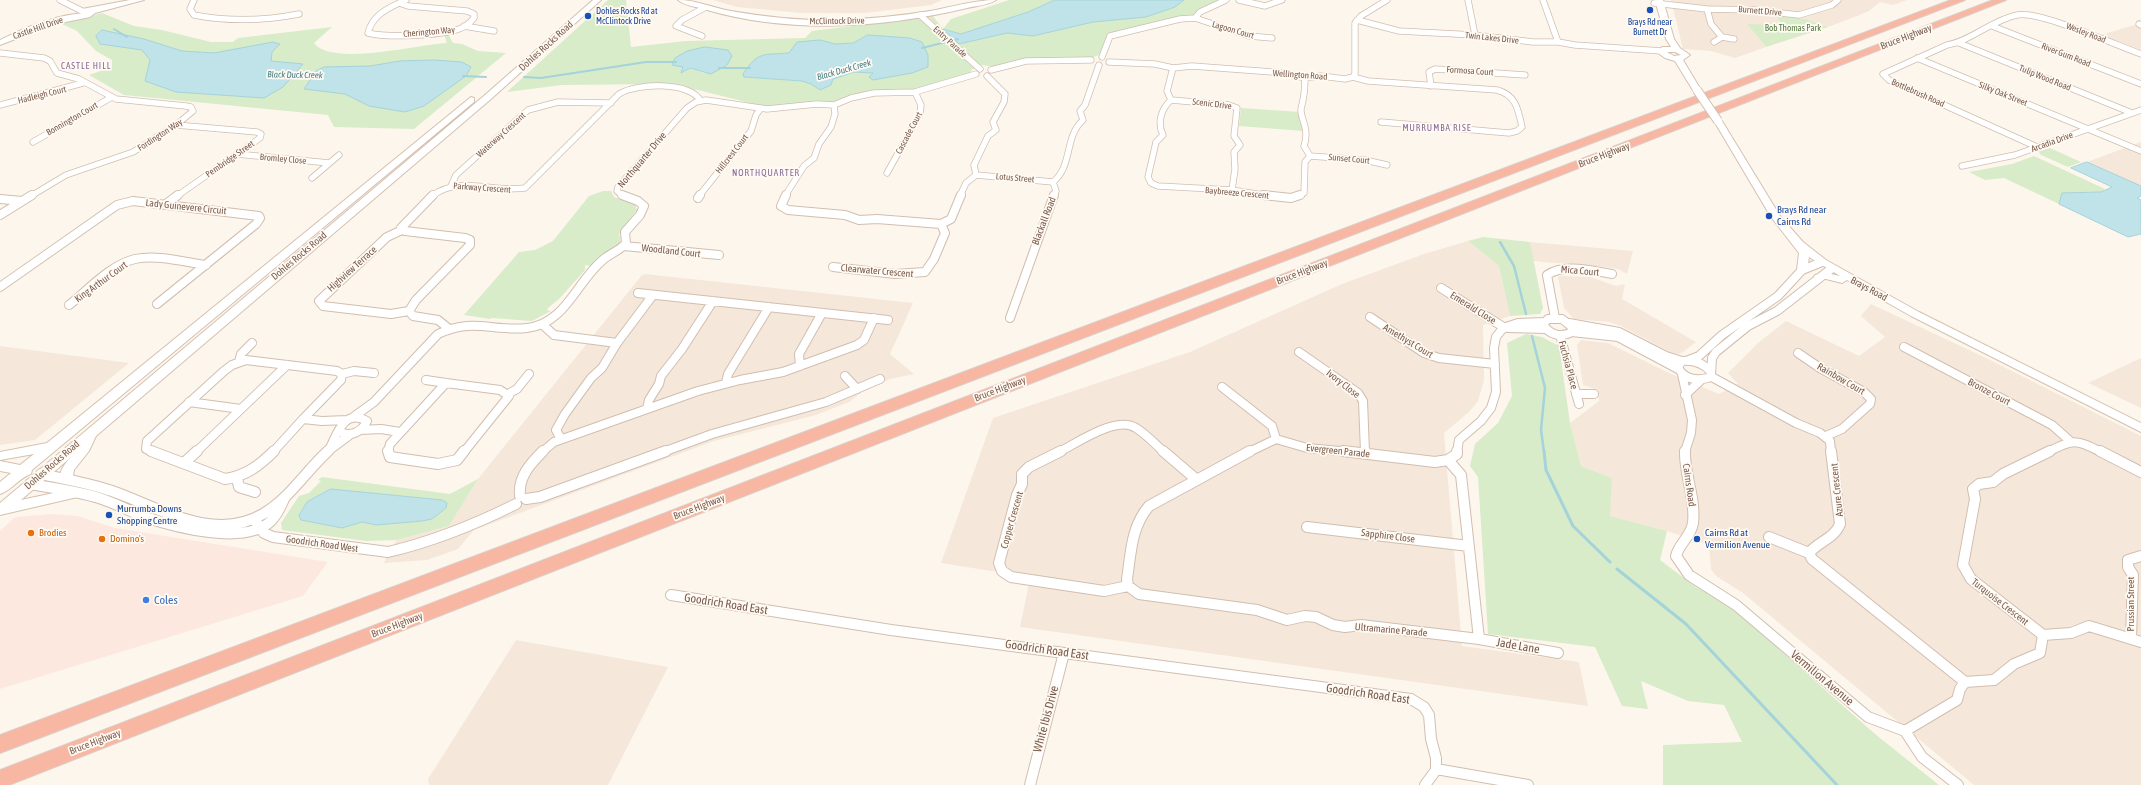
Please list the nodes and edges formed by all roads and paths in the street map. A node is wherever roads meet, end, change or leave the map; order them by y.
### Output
1 (60, 0) edge
2 (140, 0) edge
3 (194, 0) edge
4 (406, 0) edge
5 (586, 0) edge
6 (597, 0) edge
7 (682, 0) edge
8 (992, 0) edge
9 (1226, 0) edge
10 (1239, 0) edge
11 (1282, 0) edge
12 (1387, 0) edge
13 (1468, 0) edge
14 (1543, 0) edge
15 (1838, 0) edge
16 (1960, 0) edge
17 (2001, 0) edge
18 (1657, 1) edge
19 (398, 3) junction
20 (704, 8) junction
21 (1707, 9) junction
22 (79, 13) junction
23 (299, 14) dead end
24 (920, 15) junction
25 (2030, 15) joint
26 (1195, 18) junction
27 (1357, 20) junction
28 (464, 26) junction
29 (1992, 26) junction
30 (494, 31) dead end
31 (1475, 34) junction
32 (702, 36) dead end
33 (1722, 37) junction
34 (1272, 38) dead end
35 (1734, 39) dead end
36 (1558, 42) junction
37 (1714, 42) dead end
38 (0, 43) edge
39 (1959, 43) junction
40 (1665, 50) junction
41 (0, 53) edge
42 (1678, 54) junction
43 (2141, 54) edge
44 (1102, 57) junction
45 (1917, 58) junction
46 (1091, 60) junction
47 (1109, 62) junction
48 (1099, 65) junction
49 (1173, 68) junction
50 (978, 72) junction
51 (989, 73) junction
52 (1525, 75) dead end
53 (1353, 77) junction
54 (1306, 78) junction
55 (83, 83) junction
56 (2141, 84) edge
57 (1431, 86) junction
58 (915, 92) junction
59 (112, 97) junction
60 (1171, 100) junction
61 (701, 101) junction
62 (611, 103) junction
63 (0, 105) edge
64 (834, 105) junction
65 (761, 108) junction
66 (2141, 110) edge
67 (2132, 113) junction
68 (1381, 122) dead end
69 (176, 125) junction
70 (2089, 129) junction
71 (33, 142) dead end
72 (2037, 147) junction
73 (2141, 151) edge
74 (237, 154) junction
75 (339, 155) dead end
76 (1310, 156) junction
77 (329, 163) junction
78 (1387, 165) dead end
79 (1962, 166) dead end
80 (887, 173) dead end
81 (976, 175) junction
82 (312, 178) dead end
83 (1053, 182) junction
84 (451, 186) junction
85 (1232, 190) junction
86 (698, 198) dead end
87 (0, 199) edge
88 (22, 201) junction
89 (166, 204) junction
90 (0, 215) edge
91 (941, 224) junction
92 (402, 230) junction
93 (1799, 244) junction
94 (624, 246) junction
95 (718, 255) dead end
96 (206, 265) junction
97 (1827, 266) junction
98 (832, 267) dead end
99 (1802, 270) junction
100 (1612, 274) dead end
101 (1819, 277) junction
102 (1862, 286) junction
103 (0, 287) edge
104 (1441, 288) dead end
105 (638, 293) dead end
106 (653, 295) junction
107 (714, 301) junction
108 (157, 304) dead end
109 (69, 305) dead end
110 (768, 307) junction
111 (409, 311) junction
112 (822, 313) junction
113 (1370, 317) dead end
114 (874, 318) junction
115 (1010, 318) dead end
116 (1555, 318) junction
117 (888, 320) dead end
118 (1569, 323) junction
119 (543, 325) junction
120 (1545, 326) junction
121 (448, 328) junction
122 (1505, 328) junction
123 (1572, 332) junction
124 (1560, 335) junction
125 (252, 343) dead end
126 (617, 343) junction
127 (1904, 347) dead end
128 (1299, 352) dead end
129 (1798, 353) dead end
130 (1684, 361) junction
131 (239, 362) junction
132 (1495, 364) junction
133 (287, 365) junction
134 (800, 366) junction
135 (1680, 371) junction
136 (374, 373) dead end
137 (342, 374) junction
138 (529, 374) dead end
139 (1710, 374) junction
140 (845, 376) dead end
141 (880, 379) dead end
142 (426, 380) dead end
143 (1701, 380) junction
144 (446, 383) junction
145 (726, 383) junction
146 (1222, 387) dead end
147 (857, 389) junction
148 (508, 394) junction
149 (1576, 394) junction
150 (1594, 394) dead end
151 (1685, 395) junction
152 (189, 402) junction
153 (374, 402) junction
154 (1579, 404) dead end
155 (241, 409) junction
156 (647, 409) junction
157 (303, 419) junction
158 (349, 419) junction
159 (322, 421) junction
160 (366, 421) junction
161 (2141, 428) edge
162 (381, 429) junction
163 (339, 430) junction
164 (360, 430) junction
165 (90, 432) junction
166 (400, 432) junction
167 (351, 434) junction
168 (1826, 436) junction
169 (561, 439) junction
170 (1276, 439) junction
171 (2070, 441) junction
172 (50, 446) junction
173 (329, 450) junction
174 (1365, 453) junction
175 (0, 456) edge
176 (1448, 460) junction
177 (184, 463) junction
178 (0, 466) edge
179 (22, 470) junction
180 (2141, 472) edge
181 (41, 474) junction
182 (238, 478) junction
183 (67, 479) junction
184 (1197, 480) junction
185 (3, 483) edge
186 (30, 484) junction
187 (255, 492) dead end
188 (77, 493) junction
189 (285, 497) junction
190 (521, 500) junction
191 (0, 509) edge
192 (254, 519) junction
193 (1307, 527) dead end
194 (260, 528) junction
195 (1769, 537) dead end
196 (1469, 546) junction
197 (1809, 553) junction
198 (2141, 556) edge
199 (1684, 570) joint
200 (1128, 586) junction
201 (671, 595) dead end
202 (2043, 634) junction
203 (1478, 639) junction
204 (2136, 640) edge
205 (1064, 653) junction
206 (1558, 653) dead end
207 (1965, 682) junction
208 (1905, 731) junction
209 (0, 744) edge
210 (1436, 769) junction
211 (0, 779) edge
212 (1030, 785) edge
213 (1425, 785) edge
214 (1528, 785) edge
215 (1958, 785) edge

1 - 22 street
2 - 22 main road, Castle Hill Drive
3 - 23 street
4 - 19 street, Cherington Way
5 - 172 main road, Dohles Rocks Road
6 - 165 main road, Dohles Rocks Road
7 - 20 main road, McClintock Drive
8 - 24 main road, McClintock Drive
9 - 26 street
10 - 11 street
12 - 27 street
13 - 31 street
14 - 36 street
15 - 21 street, Burnett Drive
16 - 209 highway, Bruce Highway
17 - 211 highway, Bruce Highway
18 - 21 street, Burnett Drive
18 - 40 main road
18 - 42 main road, Brays Road
19 - 28 street, Cherington Way
19 - 28 street, Cherington Way
20 - 24 main road, McClintock Drive
20 - 32 street
21 - 33 street
22 - 38 main road, Castle Hill Drive
24 - 50 street, Entry Parade
25 - 29 street, Bottlebrush Road
25 - 43 street, Wesley Road
26 - 34 street, Lagoon Court
26 - 44 street
27 - 31 street, Twin Lakes Drive
27 - 53 street
28 - 30 street
29 - 39 street, Bottlebrush Road
29 - 56 street, River Gum Road
31 - 36 street, Twin Lakes Drive
33 - 35 street
33 - 37 street
36 - 40 street, Twin Lakes Drive
39 - 45 street, Bottlebrush Road
39 - 67 street, Tulip Wood Road
40 - 42 main road
41 - 55 street, Fordington Way
42 - 93 main road, Brays Road, bridge
44 - 46 street
44 - 47 street
45 - 70 street, Silky Oak Street
45 - 72 street, Bottlebrush Road
46 - 48 street
46 - 51 street
47 - 48 street
47 - 49 street, Wellington Road
48 - 83 street, Blackall Road
49 - 54 street, Wellington Road
49 - 60 street
50 - 51 street
50 - 58 street
51 - 81 street
52 - 57 street, Formosa Court
53 - 54 street, Wellington Road
53 - 57 street, Wellington Road
54 - 76 street, Baybreeze Crescent
55 - 59 street, Fordington Way
55 - 63 street, Hadleigh Court
57 - 68 street, Wellington Road
58 - 64 street
58 - 80 street, Cascade Court
59 - 69 street, Fordington Way
59 - 71 street, Bonnington Court
60 - 85 street, Scenic Drive
60 - 85 street, Baybreeze Crescent
61 - 62 street, Parkway Crescent
61 - 65 street
61 - 94 street, Northquarter Drive
62 - 84 street, Waterway Crescent
62 - 84 street, Parkway Crescent
64 - 65 street
64 - 91 street
65 - 86 street, Hillcrest Court
66 - 67 street, Arcadia Drive
67 - 70 street, Arcadia Drive
69 - 74 street, Pembridge Street
69 - 88 street, Fordington Way
70 - 72 street, Arcadia Drive
70 - 73 street, Silky Oak Street
72 - 79 street, Arcadia Drive
74 - 77 street, Bromley Close
74 - 89 street, Pembridge Street
75 - 77 street, Bromley Close
76 - 78 street, Sunset Court
76 - 85 street, Baybreeze Crescent
77 - 82 street, Bromley Close
81 - 83 street, Lotus Street
81 - 91 street
83 - 115 street, Blackall Road
84 - 92 street, Parkway Crescent
87 - 88 street
88 - 90 street, Fordington Way
89 - 96 street, Lady Guinevere Circuit
89 - 103 street, Lady Guinevere Circuit
91 - 98 street, Clearwater Crescent
92 - 111 street
92 - 111 street, Highview Terrace
93 - 97 main road, Brays Road
93 - 99 main road
94 - 95 street, Woodland Court
94 - 119 street
96 - 108 street, Lady Guinevere Circuit
96 - 109 street, King Arthur Court
97 - 99 street
97 - 101 street
97 - 102 main road, Brays Road
99 - 130 street
100 - 116 street, Mica Court
101 - 102 main road
101 - 139 street
102 - 161 main road, Brays Road
104 - 122 street, Emerald Close
105 - 106 street
106 - 107 street
106 - 126 street
107 - 110 street
107 - 156 street
110 - 112 street
110 - 145 street
111 - 121 street, Highview Terrace
112 - 114 street
112 - 134 street
113 - 132 street, Amethyst Court
114 - 117 street
114 - 134 street
116 - 118 street
116 - 120 street
118 - 123 street
118 - 130 street
119 - 121 street
119 - 126 street
120 - 122 street
120 - 124 street
121 - 153 street
122 - 132 street
123 - 124 street
123 - 135 street
124 - 149 street, Fuchsia Place
125 - 131 street
126 - 169 street
127 - 171 street, Bronze Court
128 - 174 street, Ivory Close
129 - 168 street, Rainbow Court
130 - 135 street
130 - 139 street
131 - 133 street
131 - 152 street
132 - 176 street
133 - 137 street
133 - 155 street
134 - 145 street
135 - 143 street
135 - 151 street, Cairns Road
136 - 137 street
137 - 157 street
138 - 148 street
139 - 143 street
139 - 168 street
140 - 147 street
141 - 147 street
142 - 144 street
143 - 151 street
144 - 148 street
144 - 166 street
145 - 156 street
146 - 170 street
147 - 190 street
148 - 166 street
149 - 150 street, Fuchsia Place
149 - 154 street, Fuchsia Place
151 - 199 street, Cairns Road
152 - 155 street
152 - 177 street
153 - 158 street
153 - 160 street
155 - 177 street
156 - 169 street
157 - 159 street
157 - 182 street
158 - 159 street
158 - 160 street
158 - 163 street
159 - 163 street
160 - 162 street
160 - 164 street
162 - 164 street
162 - 166 street
163 - 167 street
163 - 173 street
164 - 167 street
165 - 181 main road, Dohles Rocks Road
165 - 183 main road
167 - 173 street
168 - 197 street, Azure Crescent
169 - 190 street
170 - 174 street, Evergreen Parade
170 - 184 street
171 - 180 street
171 - 202 street, Turquoise Crescent
172 - 175 main road
172 - 179 main road, Dohles Rocks Road
173 - 189 street
174 - 176 street, Evergreen Parade
176 - 196 street
177 - 182 street
178 - 179 main road
179 - 181 main road
179 - 185 main road, Dohles Rocks Road
181 - 183 street
181 - 186 main road, Dohles Rocks Road
182 - 187 street
183 - 192 street
184 - 200 street
184 - 200 street, Copper Crescent
185 - 186 main road
186 - 188 street
186 - 191 main road, Dohles Rocks Road
188 - 191 main road
188 - 194 street
189 - 192 street
189 - 194 street
190 - 194 street, Goodrich Road West
192 - 194 street, Goodrich Road West
193 - 196 street, Sapphire Close
195 - 197 street
196 - 203 street
197 - 207 street
198 - 204 street, Prussian Street
199 - 208 street, Vermilion Avenue
200 - 203 street, Ultramarine Parade
201 - 205 street, Goodrich Road East
202 - 204 street
202 - 207 street
203 - 206 street, Jade Lane
205 - 210 street, Goodrich Road East
205 - 212 street, White Ibis Drive
207 - 208 street
208 - 215 street
210 - 213 street
210 - 214 street

